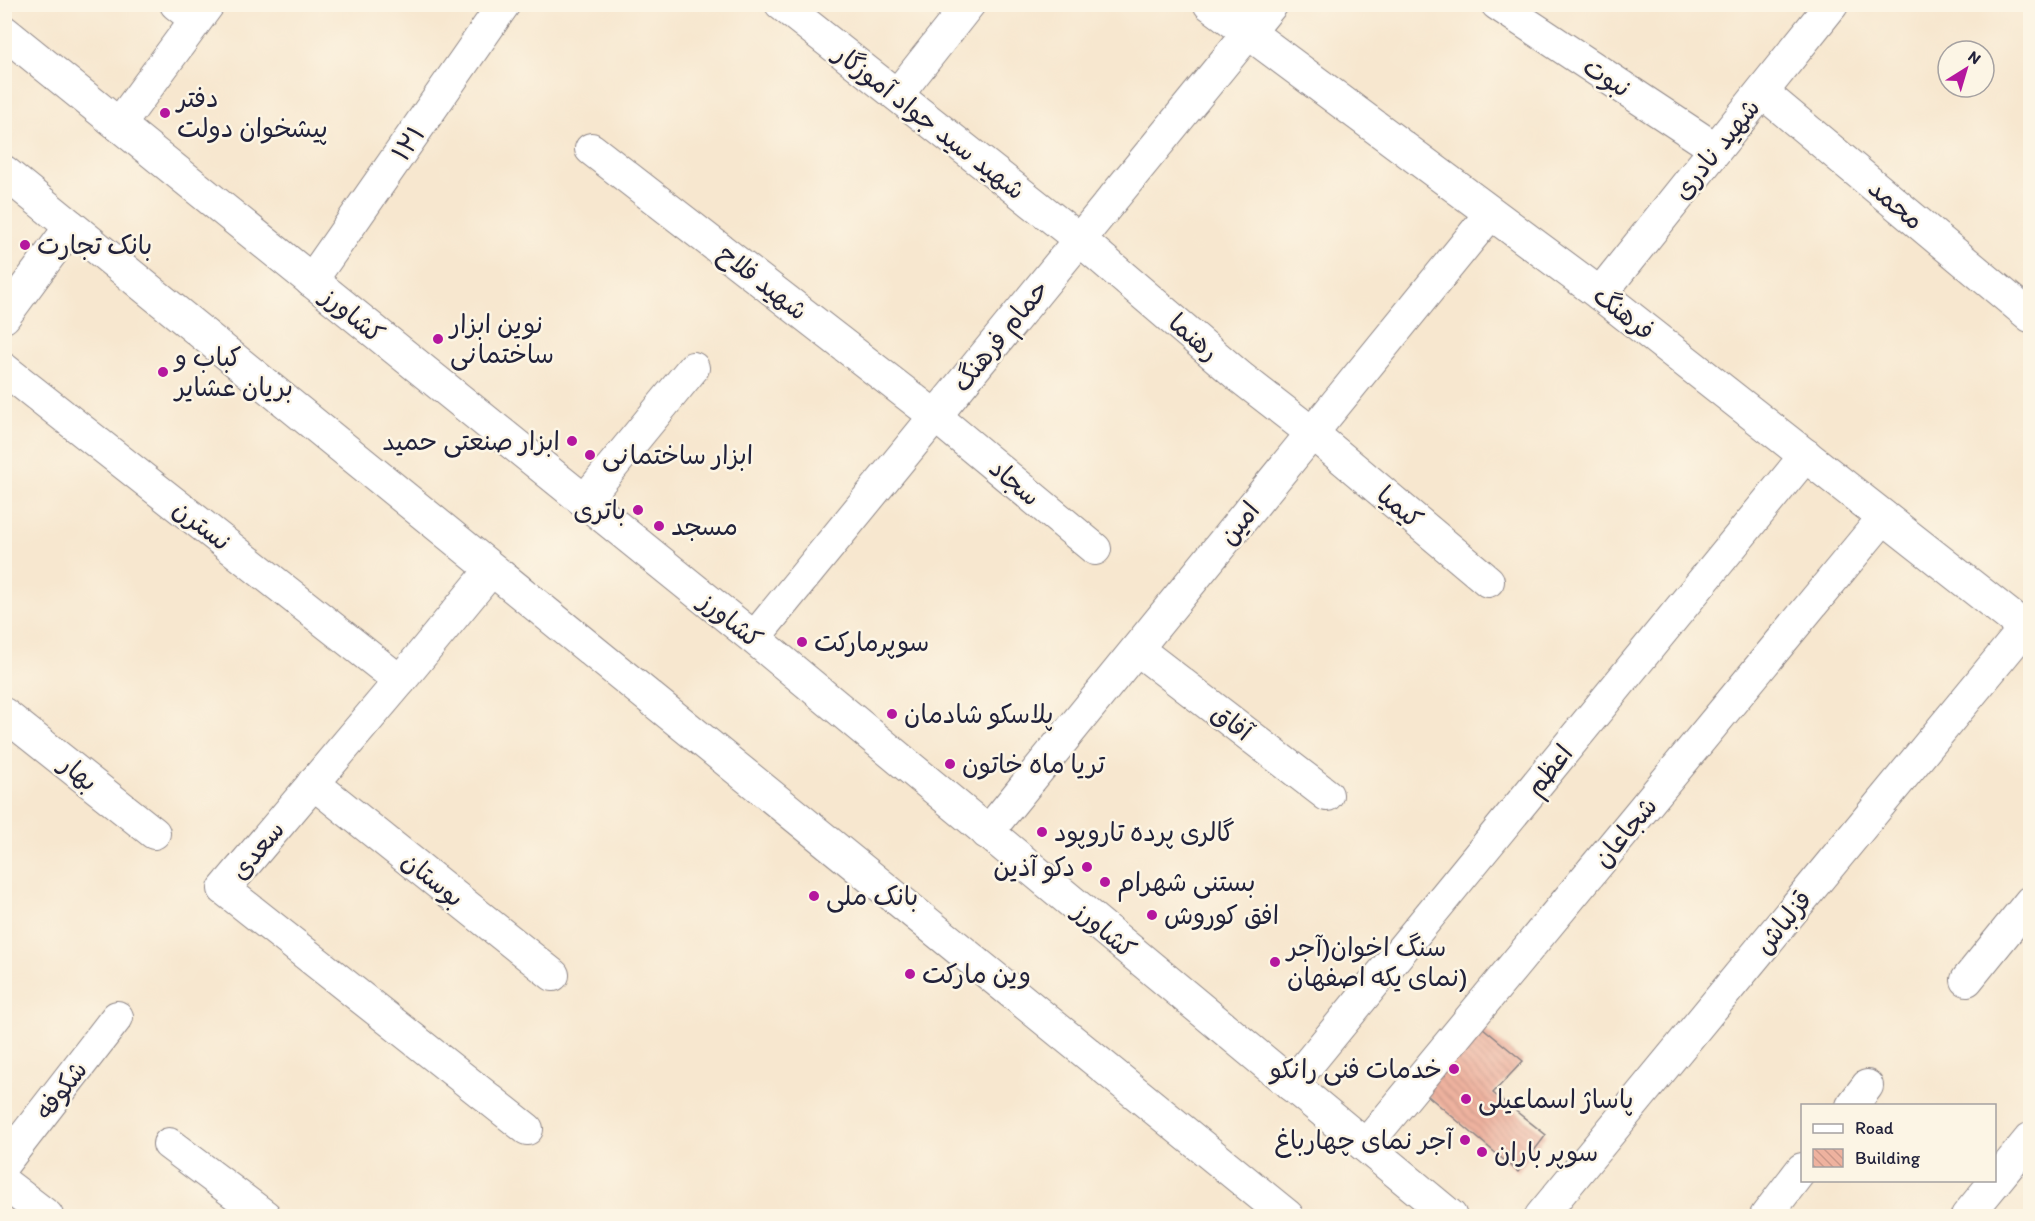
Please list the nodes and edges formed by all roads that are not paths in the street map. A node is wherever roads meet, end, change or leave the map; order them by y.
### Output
1 (504, 4) edge
2 (781, 4) edge
3 (969, 4) edge
4 (1210, 4) edge
5 (1272, 4) edge
6 (1497, 4) edge
7 (1832, 4) edge
8 (193, 10) edge
9 (4, 33) edge
10 (1247, 33) junction
11 (1762, 92) junction
12 (897, 95) junction
13 (118, 125) junction
14 (591, 149) dead end
15 (1716, 149) junction
16 (4, 172) edge
17 (1491, 213) junction
18 (71, 226) junction
19 (1079, 239) junction
20 (311, 281) junction
21 (1600, 294) junction
22 (4, 316) edge
23 (2031, 316) edge
24 (693, 368) dead end
25 (4, 369) edge
26 (935, 416) junction
27 (1312, 433) junction
28 (1806, 455) junction
29 (584, 501) junction
30 (1884, 517) junction
31 (1095, 549) dead end
32 (492, 569) junction
33 (1488, 581) dead end
34 (2028, 630) edge
35 (754, 638) junction
36 (1137, 649) junction
37 (400, 681) junction
38 (4, 714) edge
39 (313, 783) junction
40 (1327, 795) dead end
41 (154, 833) dead end
42 (987, 833) junction
43 (2031, 902) edge
44 (553, 975) dead end
45 (1967, 980) dead end
46 (117, 1017) dead end
47 (1291, 1085) junction
48 (527, 1129) dead end
49 (2031, 1138) edge
50 (169, 1144) dead end
51 (1365, 1146) junction
52 (4, 1163) edge
53 (1801, 1172) edge
54 (1996, 1181) edge
55 (1995, 1182) edge
56 (4, 1183) edge
57 (47, 1216) edge
58 (265, 1216) edge
59 (1287, 1216) edge
60 (1450, 1216) edge
61 (1541, 1216) edge
62 (1766, 1216) edge
63 (1967, 1216) edge

1 - 20 street, ۱۲۱
2 - 12 street, شهید سید جواد آموزگار
3 - 12 street
4 - 10 main road, فرهنگ
5 - 10 street, حمام فرهنگ
6 - 15 street, نبوت
7 - 11 main road, شهید نادری
8 - 13 main road
9 - 13 main road, کشاورز
10 - 17 main road, فرهنگ
10 - 19 street, حمام فرهنگ
11 - 15 main road, شهید نادری
11 - 23 street, محمد
12 - 19 street, شهید سید جواد آموزگار
13 - 20 main road, کشاورز
14 - 26 street, شهید فلاح
15 - 21 main road, شهید نادری
16 - 18 main road
17 - 21 main road, فرهنگ
17 - 27 street, امین
18 - 22 street
18 - 32 main road
19 - 26 street, حمام فرهنگ
19 - 27 street, رهنما
20 - 29 main road, کشاورز
21 - 28 main road, فرهنگ
24 - 29 street
25 - 37 street, نسترن
26 - 31 street, سجاد
26 - 35 street, حمام فرهنگ
27 - 33 street, کیمیا
27 - 36 street, امین
28 - 30 main road, فرهنگ
28 - 47 street, اعظم
29 - 35 main road, کشاورز
30 - 34 main road, فرهنگ
30 - 51 street, شجاعان
32 - 37 street, سعدی
32 - 59 main road
34 - 61 street, قزلباش
35 - 42 main road, کشاورز
36 - 40 street, آفاق
36 - 42 street, امین
37 - 39 street, سعدی
38 - 41 street, بهار
39 - 44 street, بوستان
39 - 48 street, سعدی
42 - 47 main road, کشاورز
43 - 45 street
46 - 52 street, شکوفه
47 - 51 main road, کشاورز
49 - 54 street
50 - 58 street
51 - 60 main road, کشاورز
53 - 62 street
55 - 63 street
56 - 57 street

